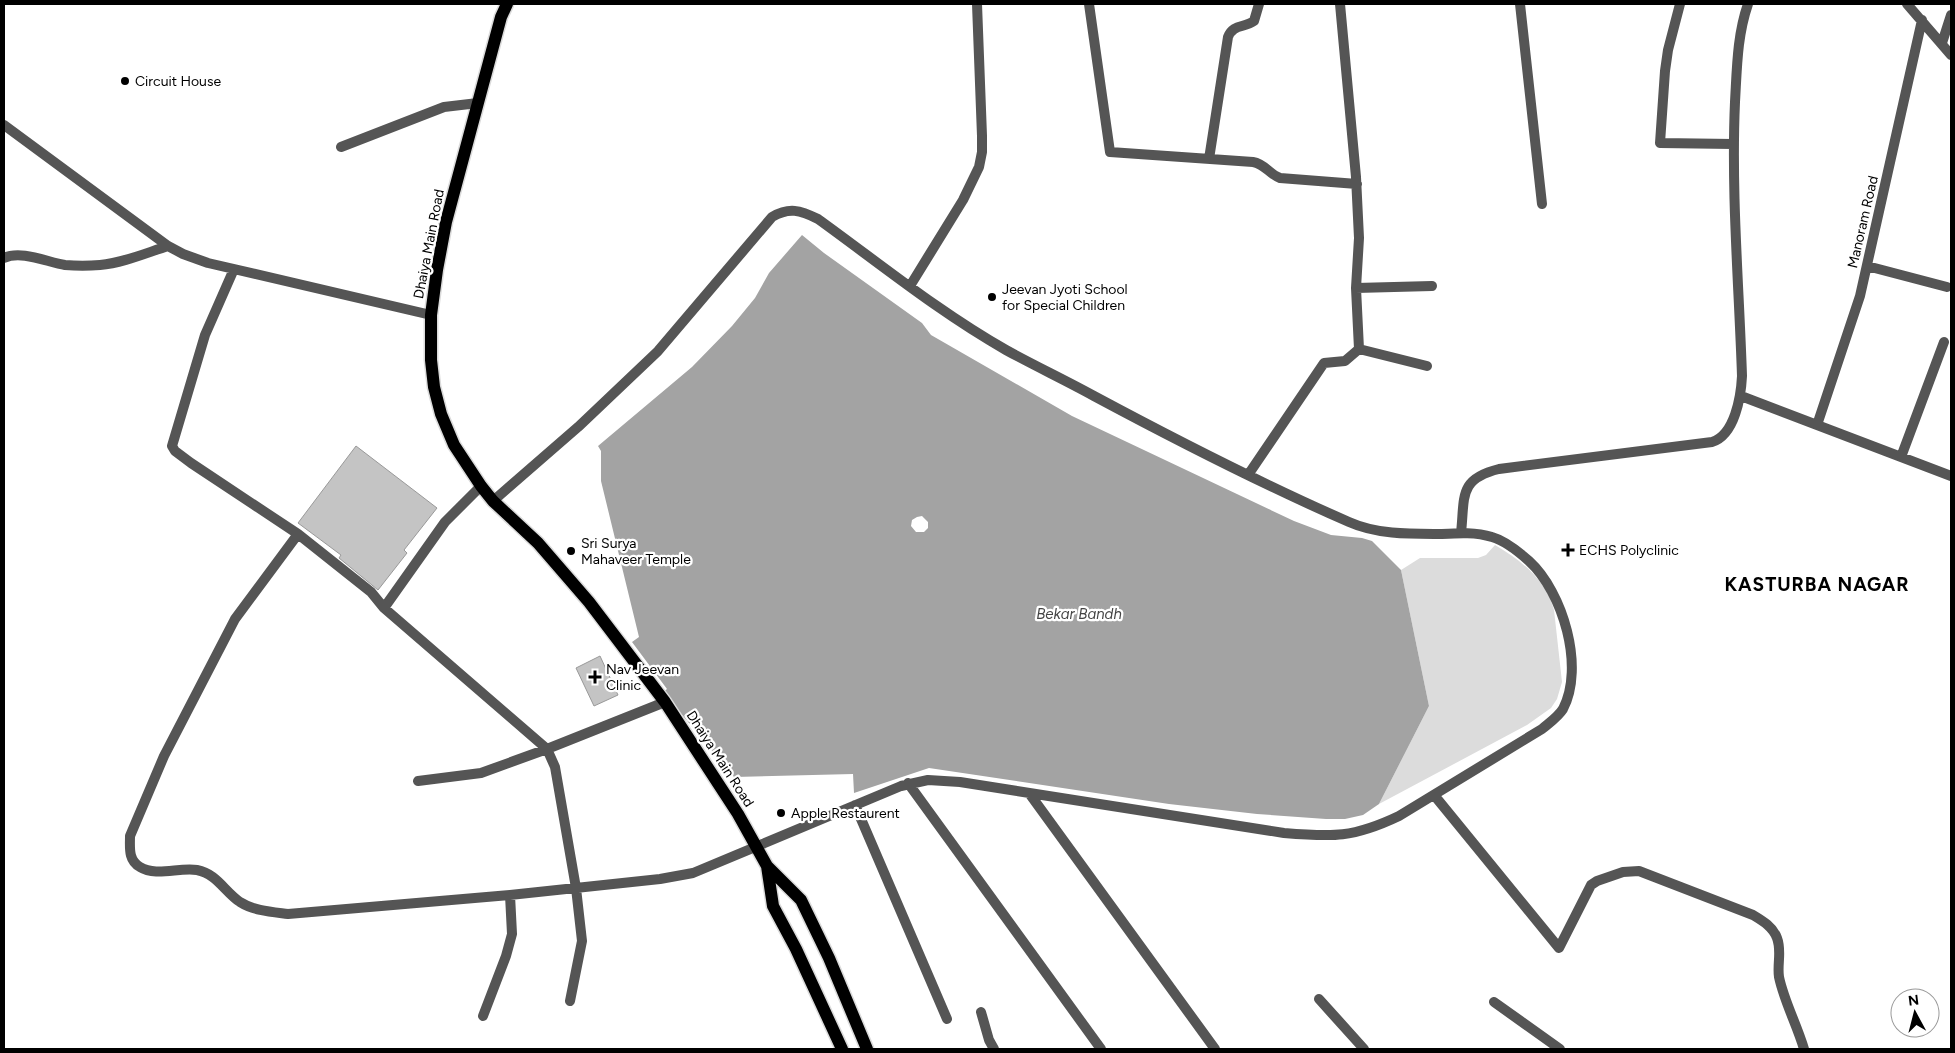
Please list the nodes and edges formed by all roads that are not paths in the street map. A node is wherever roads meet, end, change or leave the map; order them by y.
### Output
1 (507, 4) edge
2 (977, 4) edge
3 (1089, 4) edge
4 (1259, 4) edge
5 (1340, 4) edge
6 (1520, 4) edge
7 (1680, 4) edge
8 (1748, 4) edge
9 (1907, 4) edge
10 (1951, 15) edge
11 (1922, 20) junction
12 (1942, 43) junction
13 (1951, 55) edge
14 (478, 103) junction
15 (4, 125) edge
16 (15, 134) junction
17 (4, 135) edge
18 (1733, 144) junction
19 (341, 146) dead end
20 (1210, 159) junction
21 (1356, 184) junction
22 (1542, 204) dead end
23 (168, 246) junction
24 (4, 258) edge
25 (1867, 266) junction
26 (234, 269) junction
27 (910, 286) junction
28 (1432, 286) dead end
29 (1947, 287) dead end
30 (1356, 288) junction
31 (431, 315) junction
32 (1944, 342) dead end
33 (1359, 349) junction
34 (1427, 366) dead end
35 (1741, 396) junction
36 (1816, 425) junction
37 (1901, 457) junction
38 (1248, 475) junction
39 (1951, 476) edge
40 (481, 486) junction
41 (493, 501) junction
42 (298, 534) junction
43 (1461, 534) junction
44 (384, 608) junction
45 (665, 702) junction
46 (547, 749) junction
47 (418, 781) dead end
48 (908, 784) junction
49 (1029, 793) junction
50 (1434, 795) junction
51 (855, 805) junction
52 (756, 845) junction
53 (767, 866) junction
54 (576, 888) junction
55 (510, 895) junction
56 (1319, 999) dead end
57 (570, 1000) dead end
58 (1494, 1002) dead end
59 (982, 1012) dead end
60 (483, 1016) dead end
61 (947, 1019) dead end
62 (842, 1049) edge
63 (867, 1049) edge
64 (994, 1049) edge
65 (1101, 1049) edge
66 (1215, 1049) edge
67 (1364, 1049) edge
68 (1560, 1049) edge
69 (1804, 1049) edge

1 - 14 main road, Dhaiya Main Road
2 - 27 street
3 - 20 street
4 - 20 street
5 - 21 street
6 - 22 street
7 - 18 street
8 - 18 street
9 - 11 street
10 - 12 street
11 - 12 street
11 - 25 street, Manoram Road
12 - 13 street
14 - 19 street
14 - 31 main road, Dhaiya Main Road
15 - 16 street
16 - 17 street
16 - 23 street
18 - 35 street
20 - 21 street
21 - 30 street
23 - 24 street
23 - 26 street
25 - 29 street
25 - 36 street, Manoram Road
26 - 31 street
26 - 42 street
27 - 38 street
27 - 41 street
28 - 30 street
30 - 33 street
31 - 40 main road, Dhaiya Main Road
32 - 37 street
33 - 34 street
33 - 38 street
35 - 36 street
35 - 43 street
36 - 37 street
37 - 39 street
38 - 43 street
40 - 41 main road, Dhaiya Main Road
40 - 44 street
41 - 45 main road, Dhaiya Main Road
42 - 44 street
42 - 55 street
43 - 50 street
44 - 46 street
45 - 46 street
45 - 52 main road, Dhaiya Main Road
46 - 47 street
46 - 54 street
48 - 49 street
48 - 51 street
48 - 65 street
49 - 50 street
49 - 66 street
50 - 69 street
51 - 52 street
51 - 61 street
52 - 53 main road, Dhaiya Main Road
52 - 54 street
53 - 62 main road, Dhaiya Main Road
53 - 63 main road, Dhaiya Main Road
54 - 55 street
54 - 57 street
55 - 60 street
56 - 67 street
58 - 68 street
59 - 64 street

